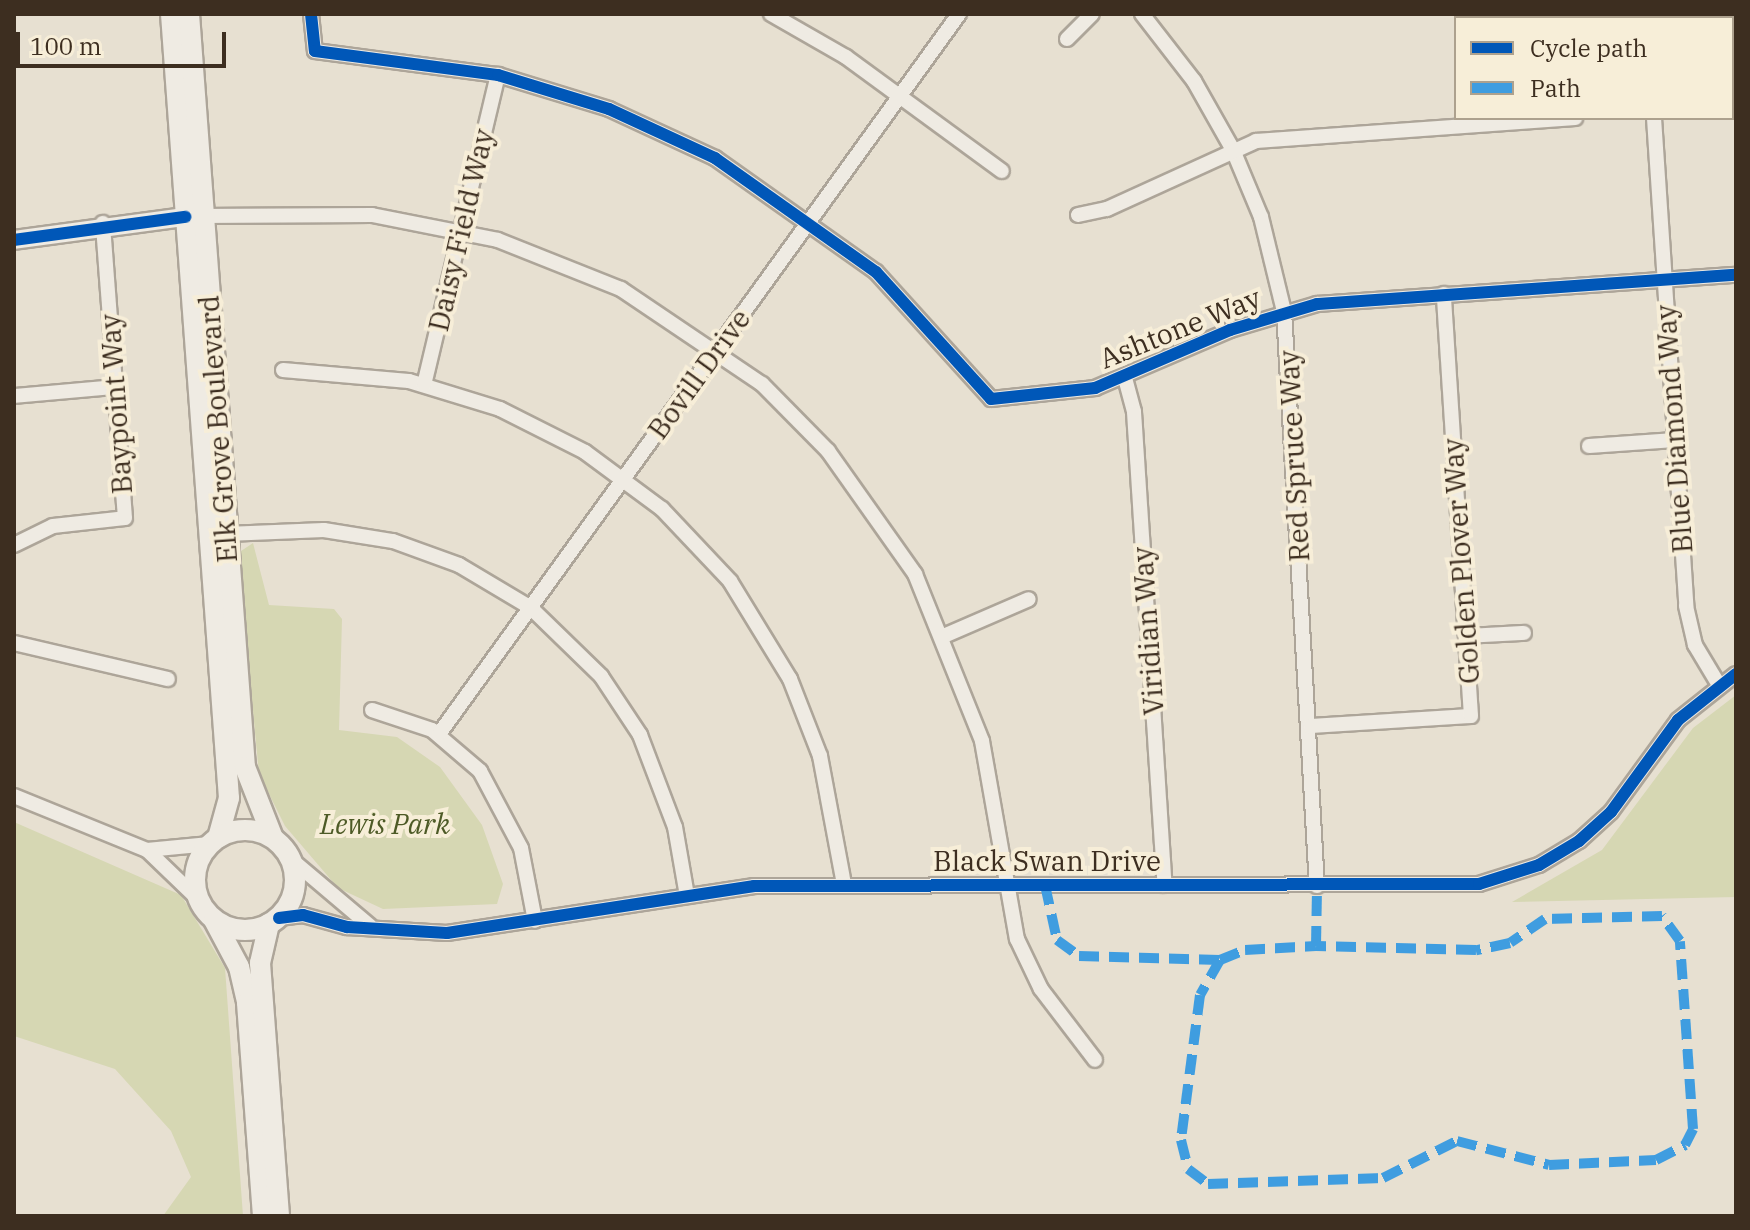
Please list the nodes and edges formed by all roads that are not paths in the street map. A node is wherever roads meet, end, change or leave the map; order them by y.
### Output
1 (171, 14) edge
2 (189, 14) edge
3 (311, 14) edge
4 (771, 14) edge
5 (959, 14) edge
6 (1092, 14) edge
7 (1151, 17) edge
8 (1067, 39) dead end
9 (498, 75) junction
10 (901, 95) junction
11 (1544, 120) edge
12 (1654, 120) edge
13 (1233, 150) junction
14 (1002, 171) dead end
15 (1078, 215) dead end
16 (194, 216) junction
17 (811, 220) junction
18 (103, 223) junction
19 (461, 230) junction
20 (14, 240) edge
21 (1736, 275) edge
22 (1665, 280) junction
23 (1444, 294) junction
24 (1284, 311) junction
25 (718, 349) junction
26 (283, 370) dead end
27 (1125, 378) junction
28 (424, 385) junction
29 (115, 387) junction
30 (14, 396) edge
31 (1675, 440) junction
32 (1589, 446) dead end
33 (624, 478) junction
34 (226, 534) junction
35 (14, 545) edge
36 (1029, 599) dead end
37 (531, 608) junction
38 (1524, 633) dead end
39 (946, 635) junction
40 (1466, 636) junction
41 (14, 643) edge
42 (1736, 674) edge
43 (168, 679) dead end
44 (1719, 685) junction
45 (372, 710) dead end
46 (1310, 726) junction
47 (439, 734) junction
48 (14, 796) edge
49 (273, 838) junction
50 (214, 841) junction
51 (147, 850) junction
52 (292, 860) junction
53 (844, 884) junction
54 (1004, 885) junction
55 (1165, 885) junction
56 (1317, 886) junction
57 (687, 896) junction
58 (198, 899) junction
59 (214, 920) junction
60 (274, 921) junction
61 (535, 921) junction
62 (370, 926) junction
63 (1095, 1060) dead end
64 (263, 1216) edge
65 (279, 1216) edge

1 - 16 main road, Elk Grove Boulevard
2 - 16 main road, Elk Grove Boulevard
3 - 9 street
4 - 10 street
5 - 10 street, Bovill Drive
6 - 8 street
7 - 13 street, Red Spruce Way
9 - 17 street
9 - 19 street, Daisy Field Way
10 - 14 street
10 - 17 street, Bovill Drive
11 - 13 street
12 - 22 street, Blue Diamond Way
13 - 15 street
13 - 24 street, Red Spruce Way
16 - 18 street
16 - 19 street
16 - 34 main road, Elk Grove Boulevard
16 - 50 main road, Elk Grove Boulevard
17 - 25 street, Bovill Drive
17 - 27 street, Ashtone Way
18 - 20 street
18 - 29 street, Baypoint Way
19 - 25 street
19 - 28 street, Daisy Field Way
21 - 22 street, Ashtone Way
22 - 23 street, Ashtone Way
22 - 31 street, Blue Diamond Way
23 - 24 street, Ashtone Way
23 - 40 street, Golden Plover Way
24 - 27 street, Ashtone Way
24 - 46 street, Red Spruce Way
25 - 33 street, Bovill Drive
25 - 39 street
26 - 28 street
27 - 55 street, Viridian Way
28 - 33 street
29 - 30 street
29 - 35 street, Baypoint Way
31 - 32 street
31 - 44 street, Blue Diamond Way
33 - 37 street, Bovill Drive
33 - 53 street
34 - 37 street
34 - 49 main road, Elk Grove Boulevard
36 - 39 street
37 - 47 street, Bovill Drive
37 - 57 street
38 - 40 street
39 - 54 street
40 - 46 street, Golden Plover Way
41 - 43 street
42 - 44 street, Black Swan Drive
44 - 56 street, Black Swan Drive
45 - 47 street
46 - 56 street, Red Spruce Way
47 - 61 street
48 - 51 street
49 - 50 main road
49 - 52 main road
50 - 51 street
50 - 58 main road
51 - 58 street
52 - 60 main road
52 - 62 street
53 - 54 street, Black Swan Drive
53 - 57 street, Black Swan Drive
54 - 55 street, Black Swan Drive
54 - 63 street
55 - 56 street, Black Swan Drive
57 - 61 street, Black Swan Drive
58 - 59 main road
59 - 60 main road
59 - 64 main road
60 - 62 street, Black Swan Drive
60 - 65 main road
61 - 62 street, Black Swan Drive

